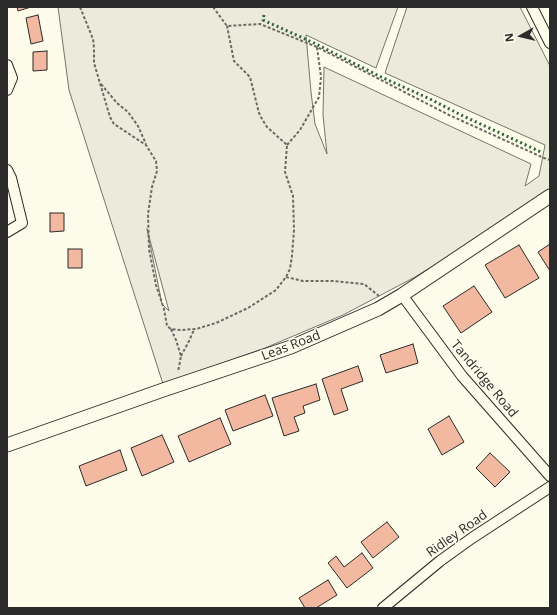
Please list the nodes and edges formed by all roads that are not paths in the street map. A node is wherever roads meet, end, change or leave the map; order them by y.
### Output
1 (532, 7) edge
2 (550, 43) edge
3 (7, 65) edge
4 (7, 90) edge
5 (7, 170) edge
6 (550, 196) edge
7 (7, 232) edge
8 (402, 295) junction
9 (8, 443) edge
10 (550, 476) edge
11 (550, 487) edge
12 (383, 608) edge

1 - 2 street
3 - 4 street
5 - 7 street
6 - 8 street, Leas Road
8 - 9 street, Leas Road
8 - 10 street, Tandridge Road
11 - 12 street, Ridley Road

